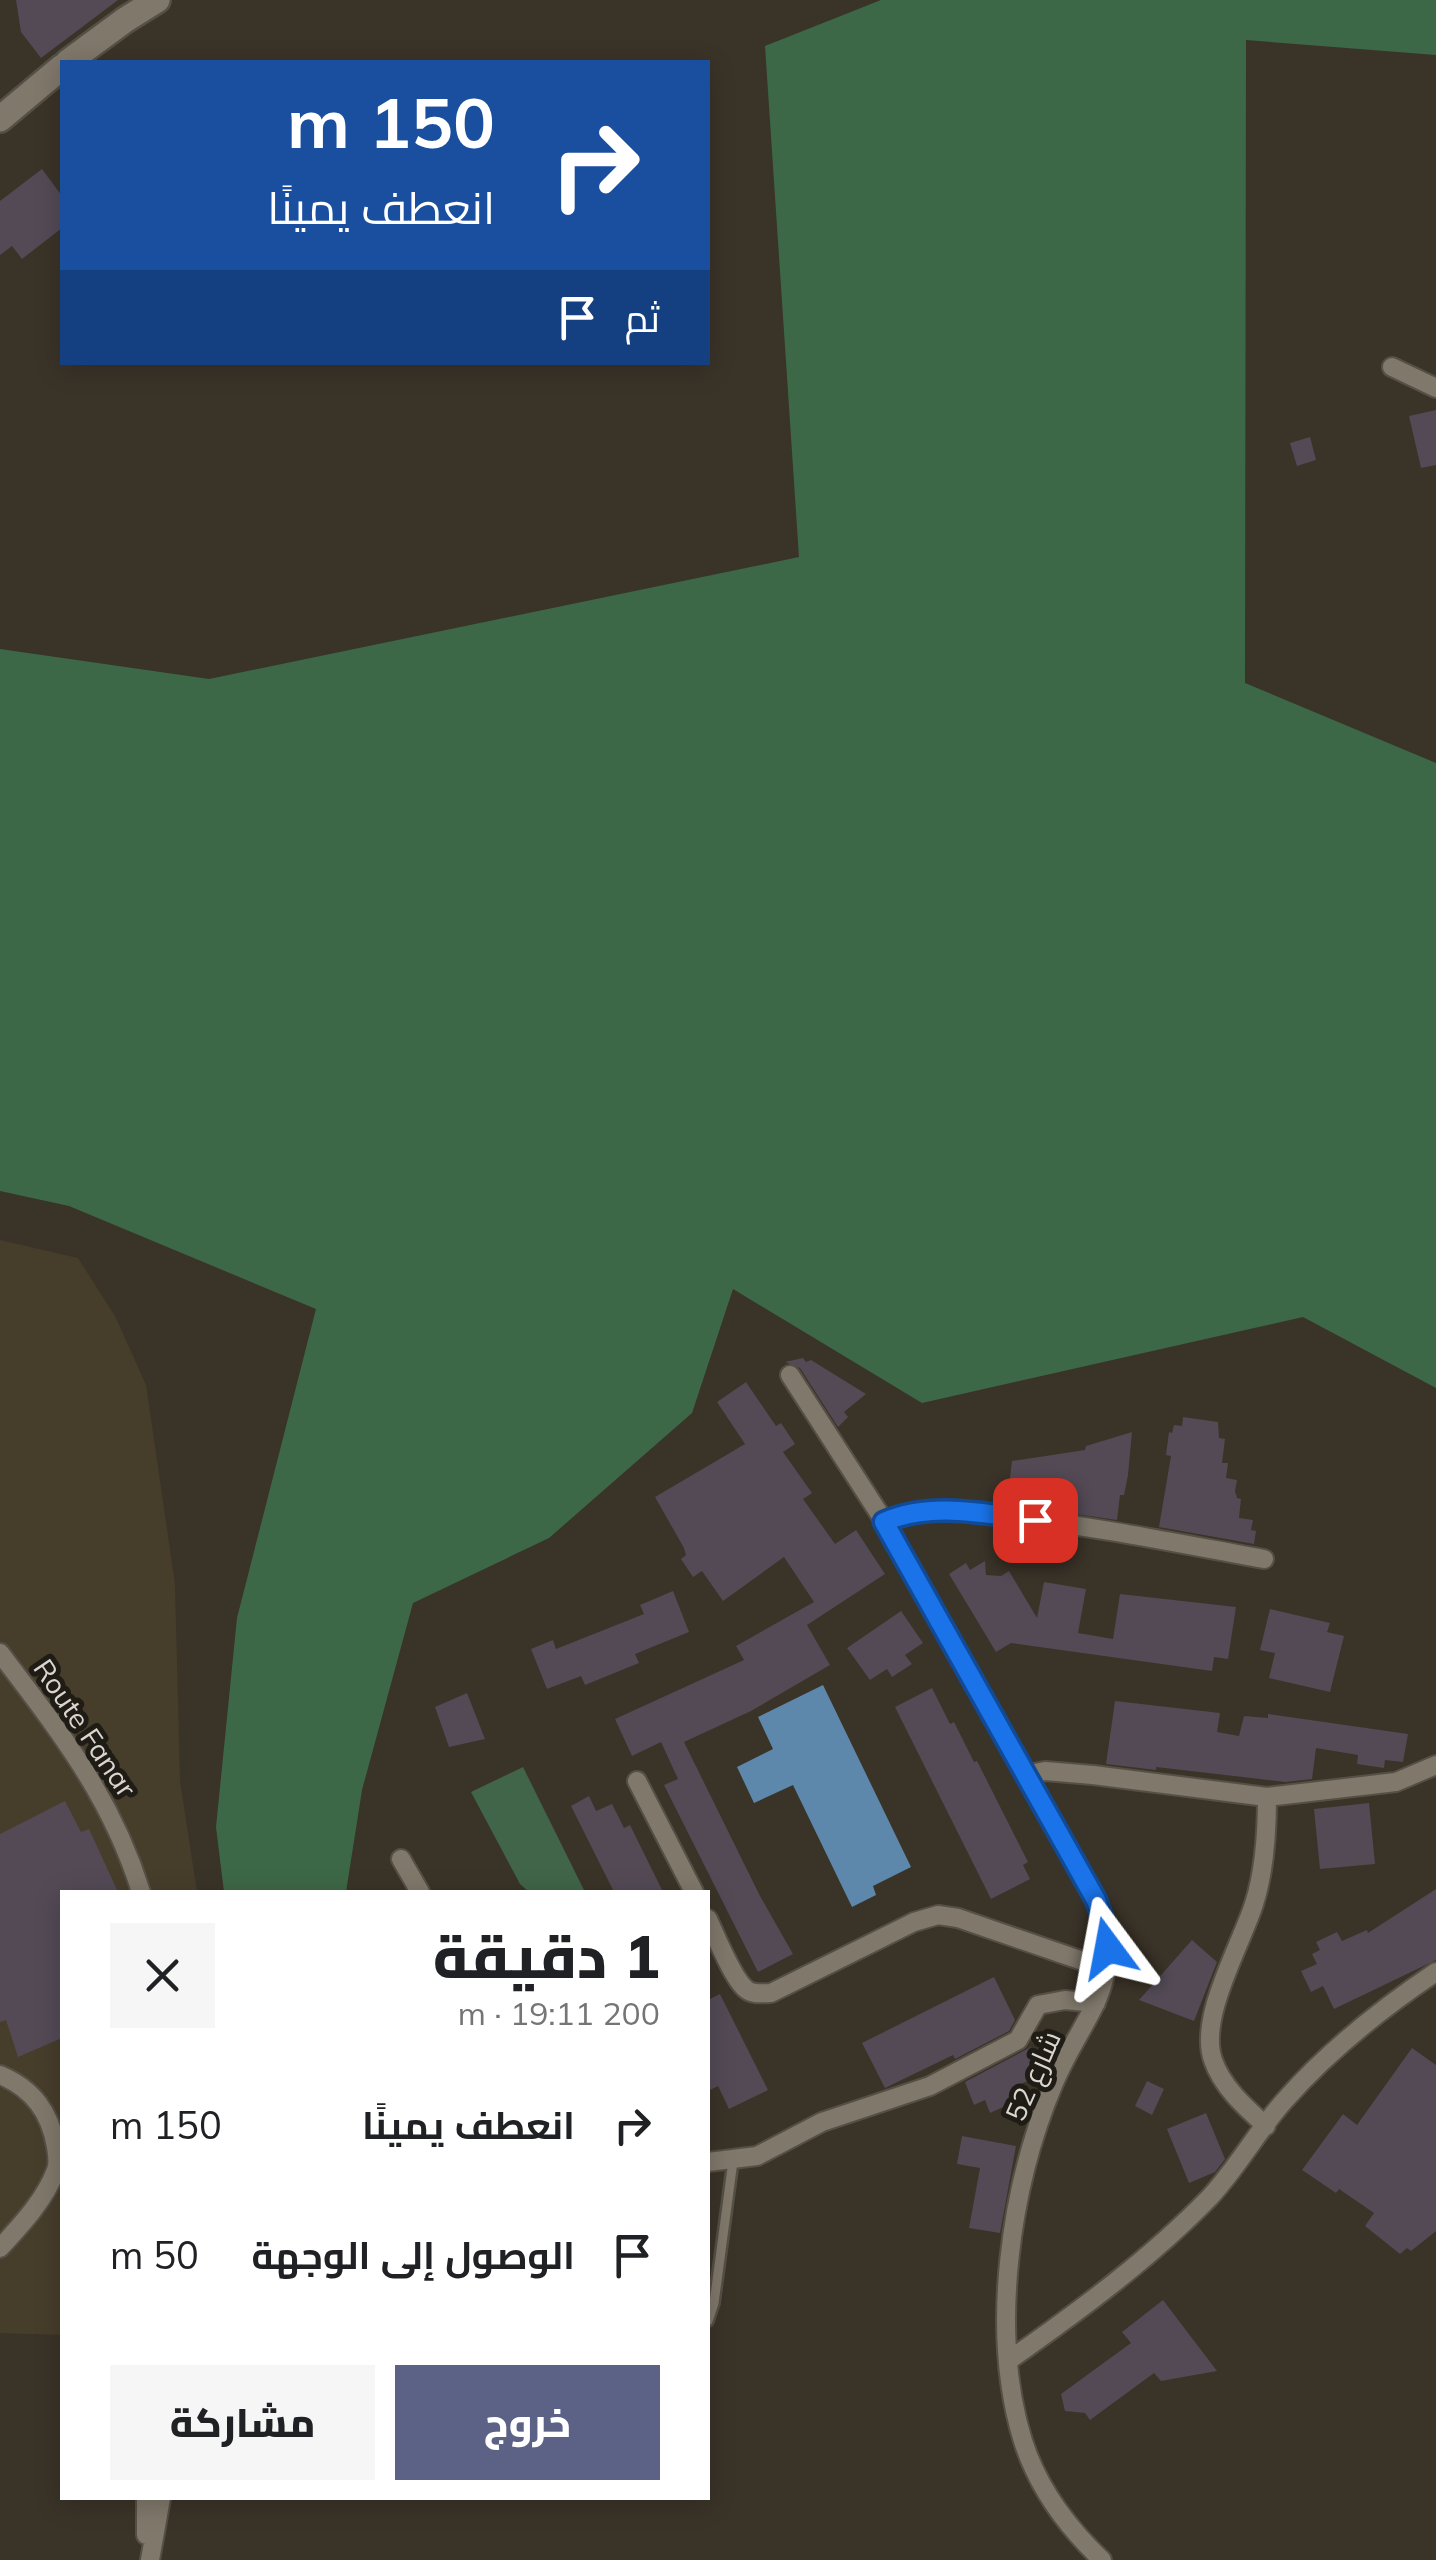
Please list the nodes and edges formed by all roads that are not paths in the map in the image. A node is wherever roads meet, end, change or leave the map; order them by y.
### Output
1 (157, 0) edge
2 (72, 60) edge
3 (60, 69) edge
4 (0, 119) edge
5 (1392, 366) dead end
6 (1436, 388) edge
7 (790, 1375) dead end
8 (884, 1522) junction
9 (1264, 1559) dead end
10 (0, 1653) edge
11 (1436, 1764) edge
12 (1024, 1775) junction
13 (637, 1781) dead end
14 (1267, 1797) junction
15 (401, 1858) dead end
16 (140, 1890) edge
17 (419, 1890) edge
18 (693, 1890) edge
19 (710, 1923) edge
20 (1106, 1969) junction
21 (1436, 1972) edge
22 (1096, 2003) junction
23 (0, 2075) edge
24 (1266, 2126) junction
25 (733, 2161) junction
26 (710, 2162) edge
27 (0, 2248) edge
28 (710, 2314) edge
29 (1008, 2361) junction
30 (146, 2500) edge
31 (161, 2500) edge
32 (149, 2560) edge
33 (1102, 2560) edge

1 - 2 street
3 - 4 street
5 - 6 street
7 - 8 street, شارع 52
8 - 9 street
8 - 12 street, شارع 52
10 - 16 street, Route Fanar
11 - 14 street
12 - 14 street
12 - 20 street, شارع 52
13 - 18 street
14 - 24 street
15 - 17 street
19 - 20 street
20 - 22 street, شارع 52
21 - 24 street
22 - 25 street
22 - 29 street, شارع 52
23 - 27 street
24 - 29 street
25 - 26 street
25 - 28 lane
29 - 33 street, شارع 52
30 - 32 street
31 - 32 street

